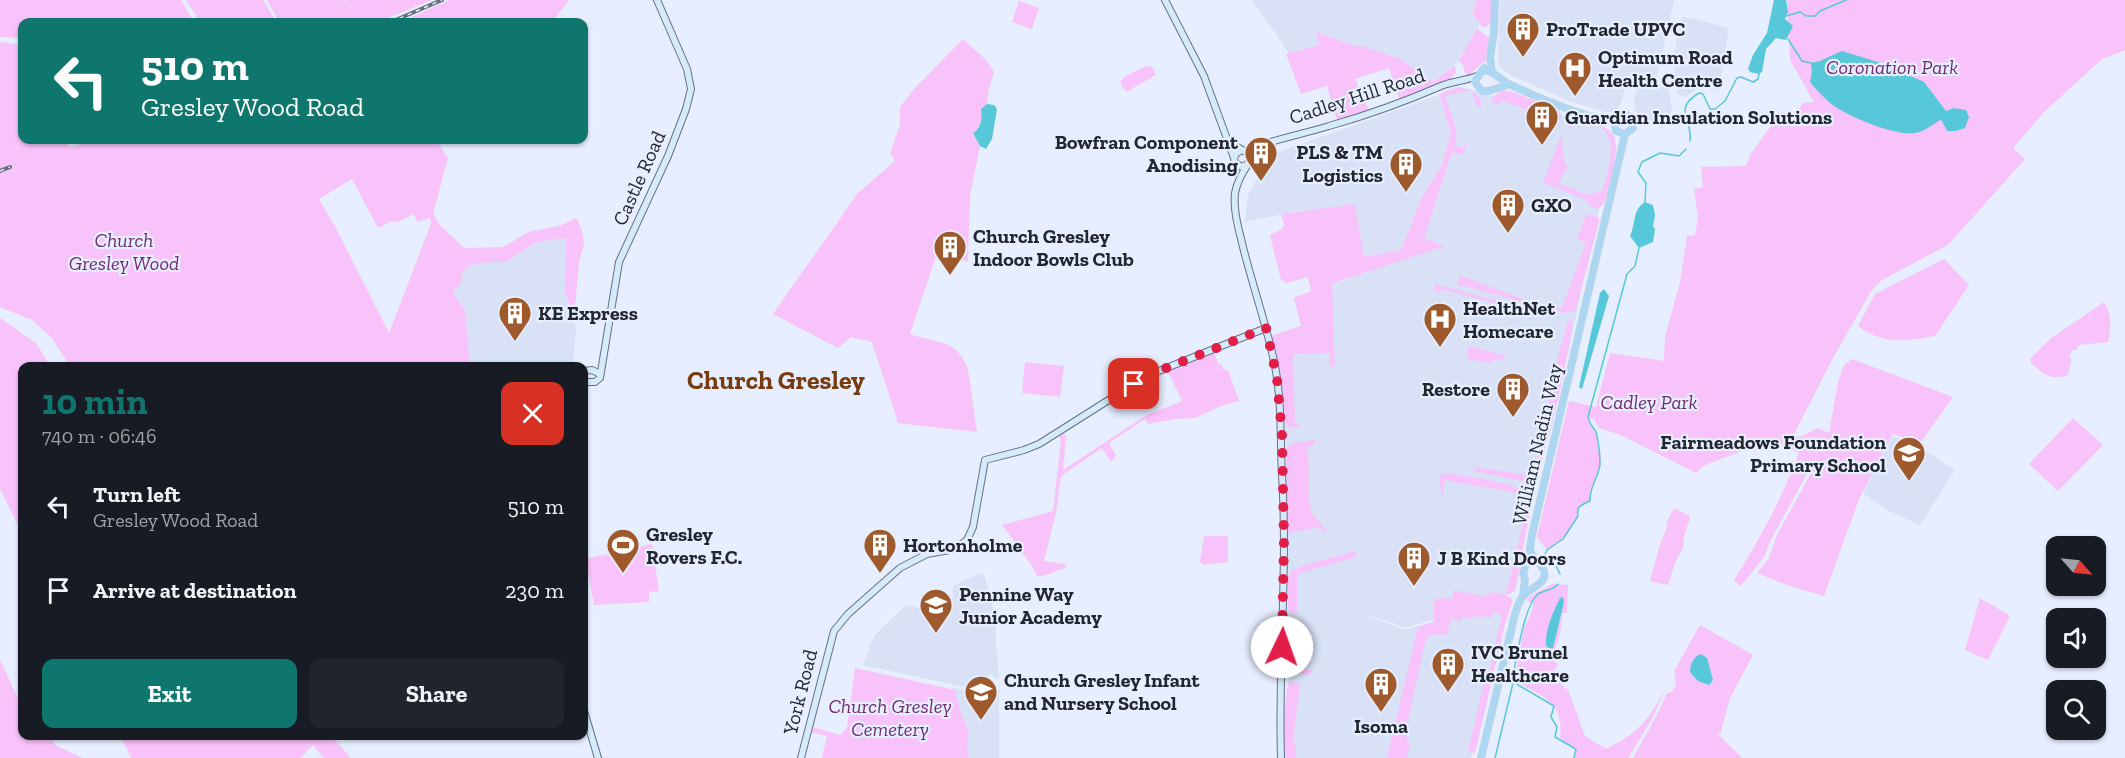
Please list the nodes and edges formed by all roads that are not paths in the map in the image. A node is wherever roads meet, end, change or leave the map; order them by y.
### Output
1 (657, 0) edge
2 (1165, 0) edge
3 (1495, 0) edge
4 (1490, 58) junction
5 (1479, 74) junction
6 (1494, 74) junction
7 (1465, 81) junction
8 (1509, 85) junction
9 (1477, 86) junction
10 (1495, 87) junction
11 (1614, 122) junction
12 (1625, 134) junction
13 (1228, 142) junction
14 (1260, 145) junction
15 (1243, 151) junction
16 (1235, 162) junction
17 (1249, 162) junction
18 (1239, 179) junction
19 (1266, 328) junction
20 (588, 370) edge
21 (600, 374) junction
22 (588, 382) edge
23 (1530, 550) junction
24 (1539, 565) junction
25 (1526, 567) junction
26 (1525, 580) junction
27 (1536, 585) junction
28 (1523, 596) junction
29 (588, 725) edge
30 (598, 758) edge
31 (801, 758) edge
32 (1281, 758) edge
33 (1481, 758) edge

1 - 21 street, Castle Road
2 - 13 street
3 - 4 main road
4 - 5 main road
4 - 6 main road
5 - 6 main road
5 - 7 street, Cadley Hill Road
5 - 9 main road
6 - 8 main road
6 - 10 main road
7 - 9 street
7 - 14 street, Cadley Hill Road
8 - 10 main road
8 - 11 main road
9 - 10 main road
11 - 12 main road
11 - 12 main road
12 - 23 main road, William Nadin Way
13 - 15 street
13 - 16 street
14 - 15 street, Cadley Hill Road
14 - 17 street
15 - 16 street
15 - 17 street
16 - 17 street
16 - 18 street
17 - 18 street
18 - 19 street
19 - 31 street, York Road
19 - 32 street
20 - 21 street
21 - 22 street
23 - 24 main road, William Nadin Way
23 - 25 main road, William Nadin Way
24 - 25 main road
24 - 27 main road
25 - 26 main road
26 - 27 main road
26 - 28 main road
27 - 28 main road
28 - 33 main road
29 - 30 street

